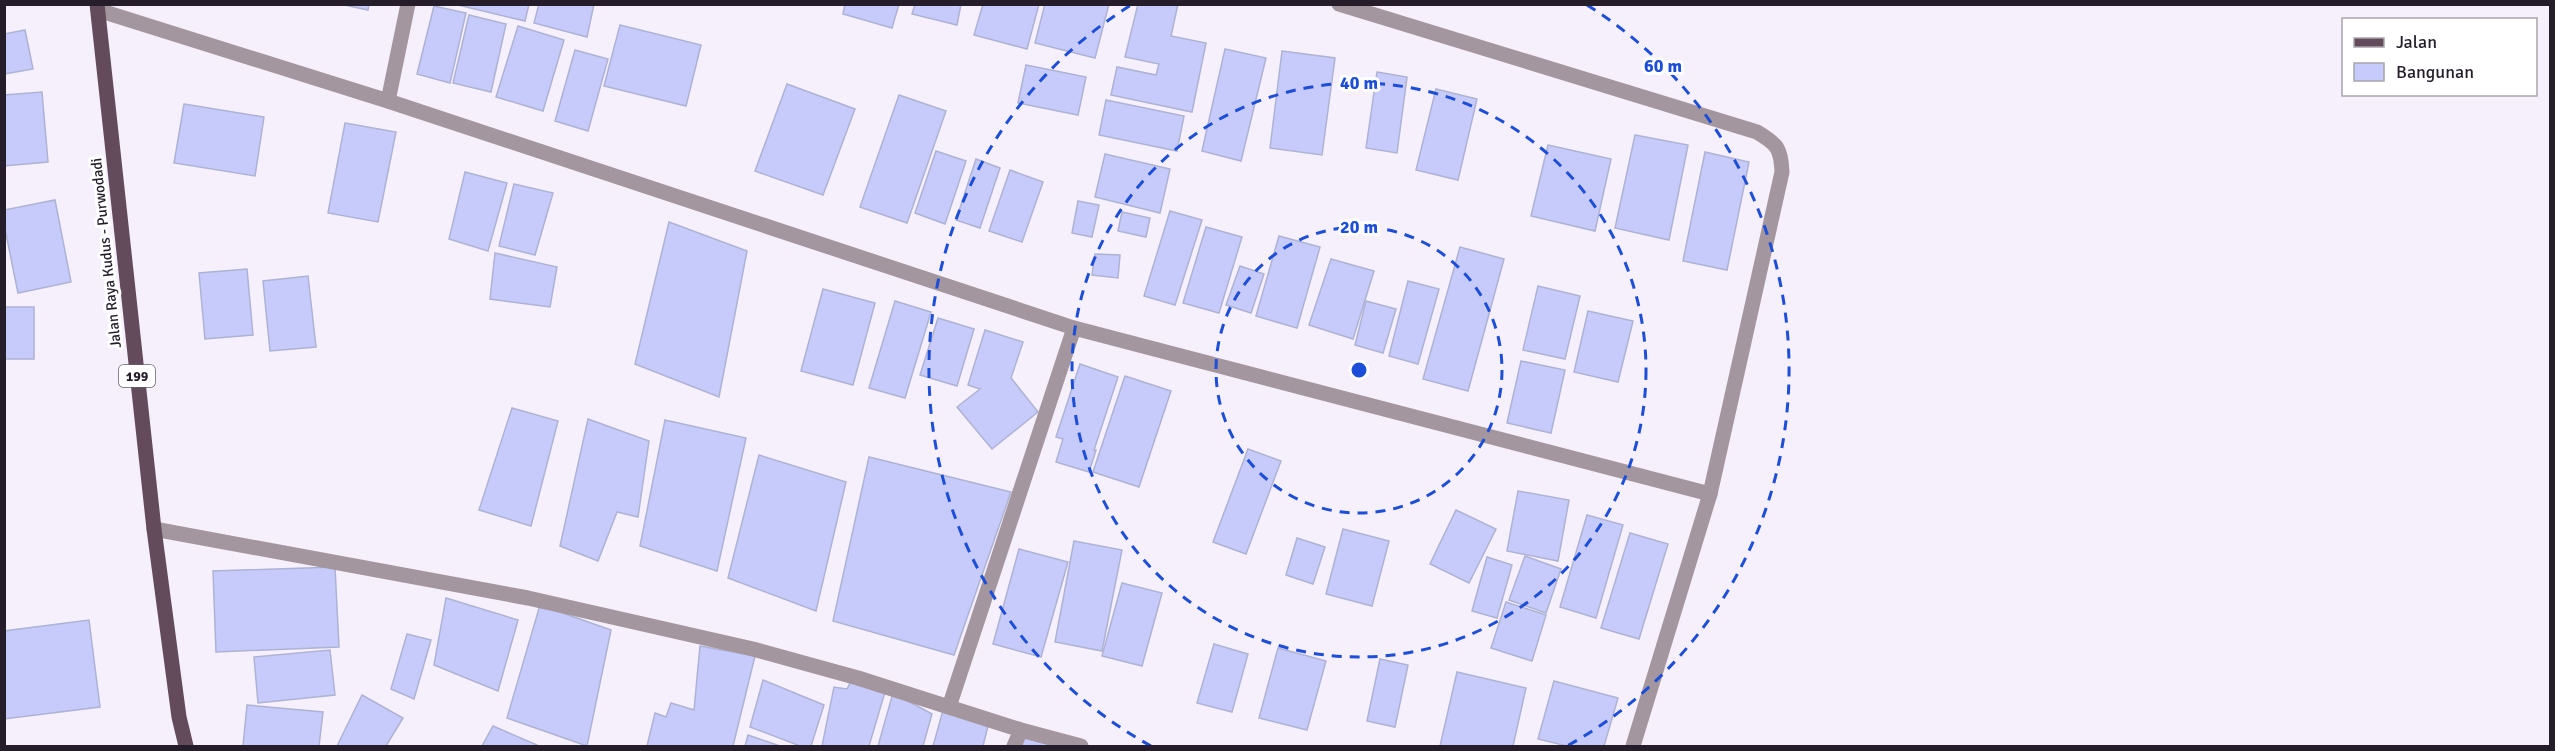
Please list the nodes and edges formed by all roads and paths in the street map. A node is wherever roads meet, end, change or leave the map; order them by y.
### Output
1 (408, 4) edge
2 (1339, 4) edge
3 (97, 7) edge
4 (388, 101) junction
5 (1074, 327) junction
6 (1710, 494) junction
7 (154, 529) junction
8 (949, 706) junction
9 (1021, 730) junction
10 (186, 747) edge
11 (1014, 747) edge
12 (1081, 747) edge
13 (1634, 747) edge

1 - 4 street
2 - 6 street
3 - 4 street
3 - 7 main road, Jalan Raya Kudus - Purwodadi / 199
4 - 5 street
5 - 6 street
5 - 8 street
6 - 13 street
7 - 8 street
7 - 10 main road, Jalan Raya Kudus - Purwodadi / 199
8 - 9 street
9 - 11 street
9 - 12 street

